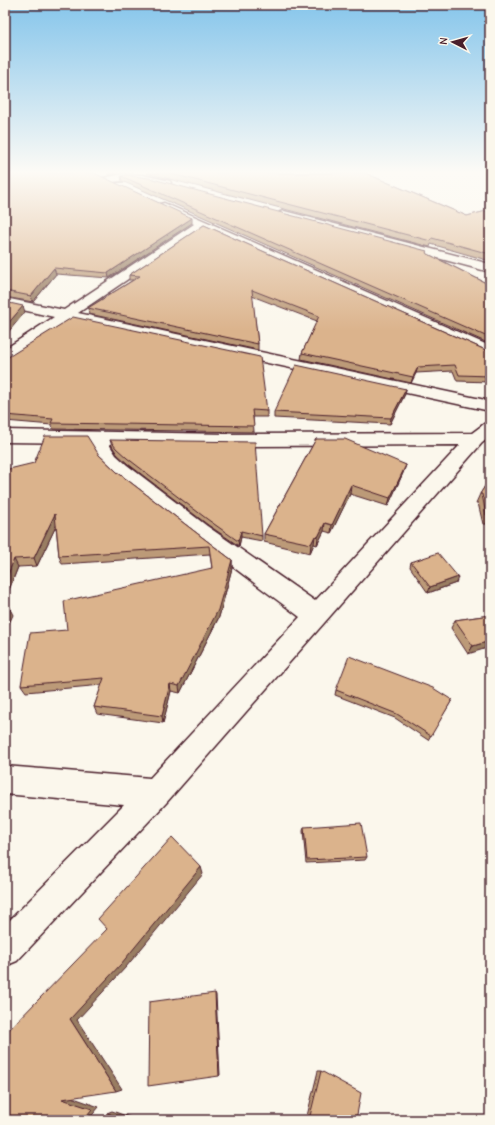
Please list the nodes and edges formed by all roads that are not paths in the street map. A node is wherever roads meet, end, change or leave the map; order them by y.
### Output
1 (199, 226) edge
2 (209, 226) edge
3 (330, 226) edge
4 (490, 268) edge
5 (5, 302) edge
6 (66, 315) junction
7 (490, 352) edge
8 (5, 356) edge
9 (490, 406) edge
10 (483, 434) edge
11 (5, 436) edge
12 (97, 437) junction
13 (316, 615) junction
14 (5, 780) edge
15 (156, 793) junction
16 (5, 949) edge

1 - 6 street
2 - 7 street
3 - 4 street
5 - 6 street
6 - 8 street
6 - 9 street
10 - 12 street
10 - 13 street
11 - 12 street
12 - 13 street
13 - 15 street
14 - 15 street
15 - 16 street

